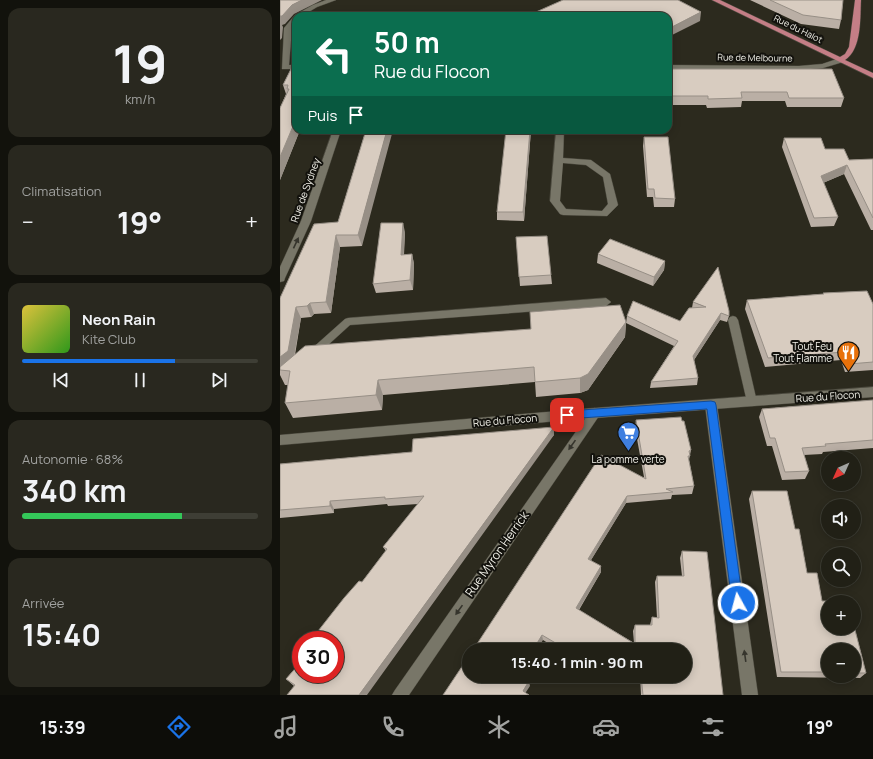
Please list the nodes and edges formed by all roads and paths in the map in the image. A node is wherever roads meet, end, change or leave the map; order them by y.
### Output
1 (334, 0) edge
2 (715, 0) edge
3 (858, 0) edge
4 (304, 12) edge
5 (292, 22) edge
6 (840, 60) junction
7 (282, 67) edge
8 (672, 67) edge
9 (873, 76) edge
10 (337, 134) edge
11 (560, 134) edge
12 (560, 160) junction
13 (280, 278) edge
14 (606, 302) dead end
15 (733, 320) dead end
16 (308, 356) edge
17 (873, 392) edge
18 (752, 402) junction
19 (711, 405) junction
20 (595, 413) junction
21 (280, 440) edge
22 (400, 695) edge
23 (750, 695) edge

1 - 4 street
2 - 6 main road, Rue du Halot
3 - 6 main road
5 - 7 street
6 - 8 street, Rue de Melbourne
6 - 9 main road, Rue du Halot
13 -> 10 street, Rue de Sydney
11 - 12 street
12 - 12 street
14 - 16 lane
15 - 18 lane
17 - 18 street, Rue du Flocon
18 - 19 street, Rue du Flocon
19 - 20 street, Rue du Flocon
23 -> 19 street
20 - 21 street, Rue du Flocon
20 -> 22 street, Rue Myron Herrick

